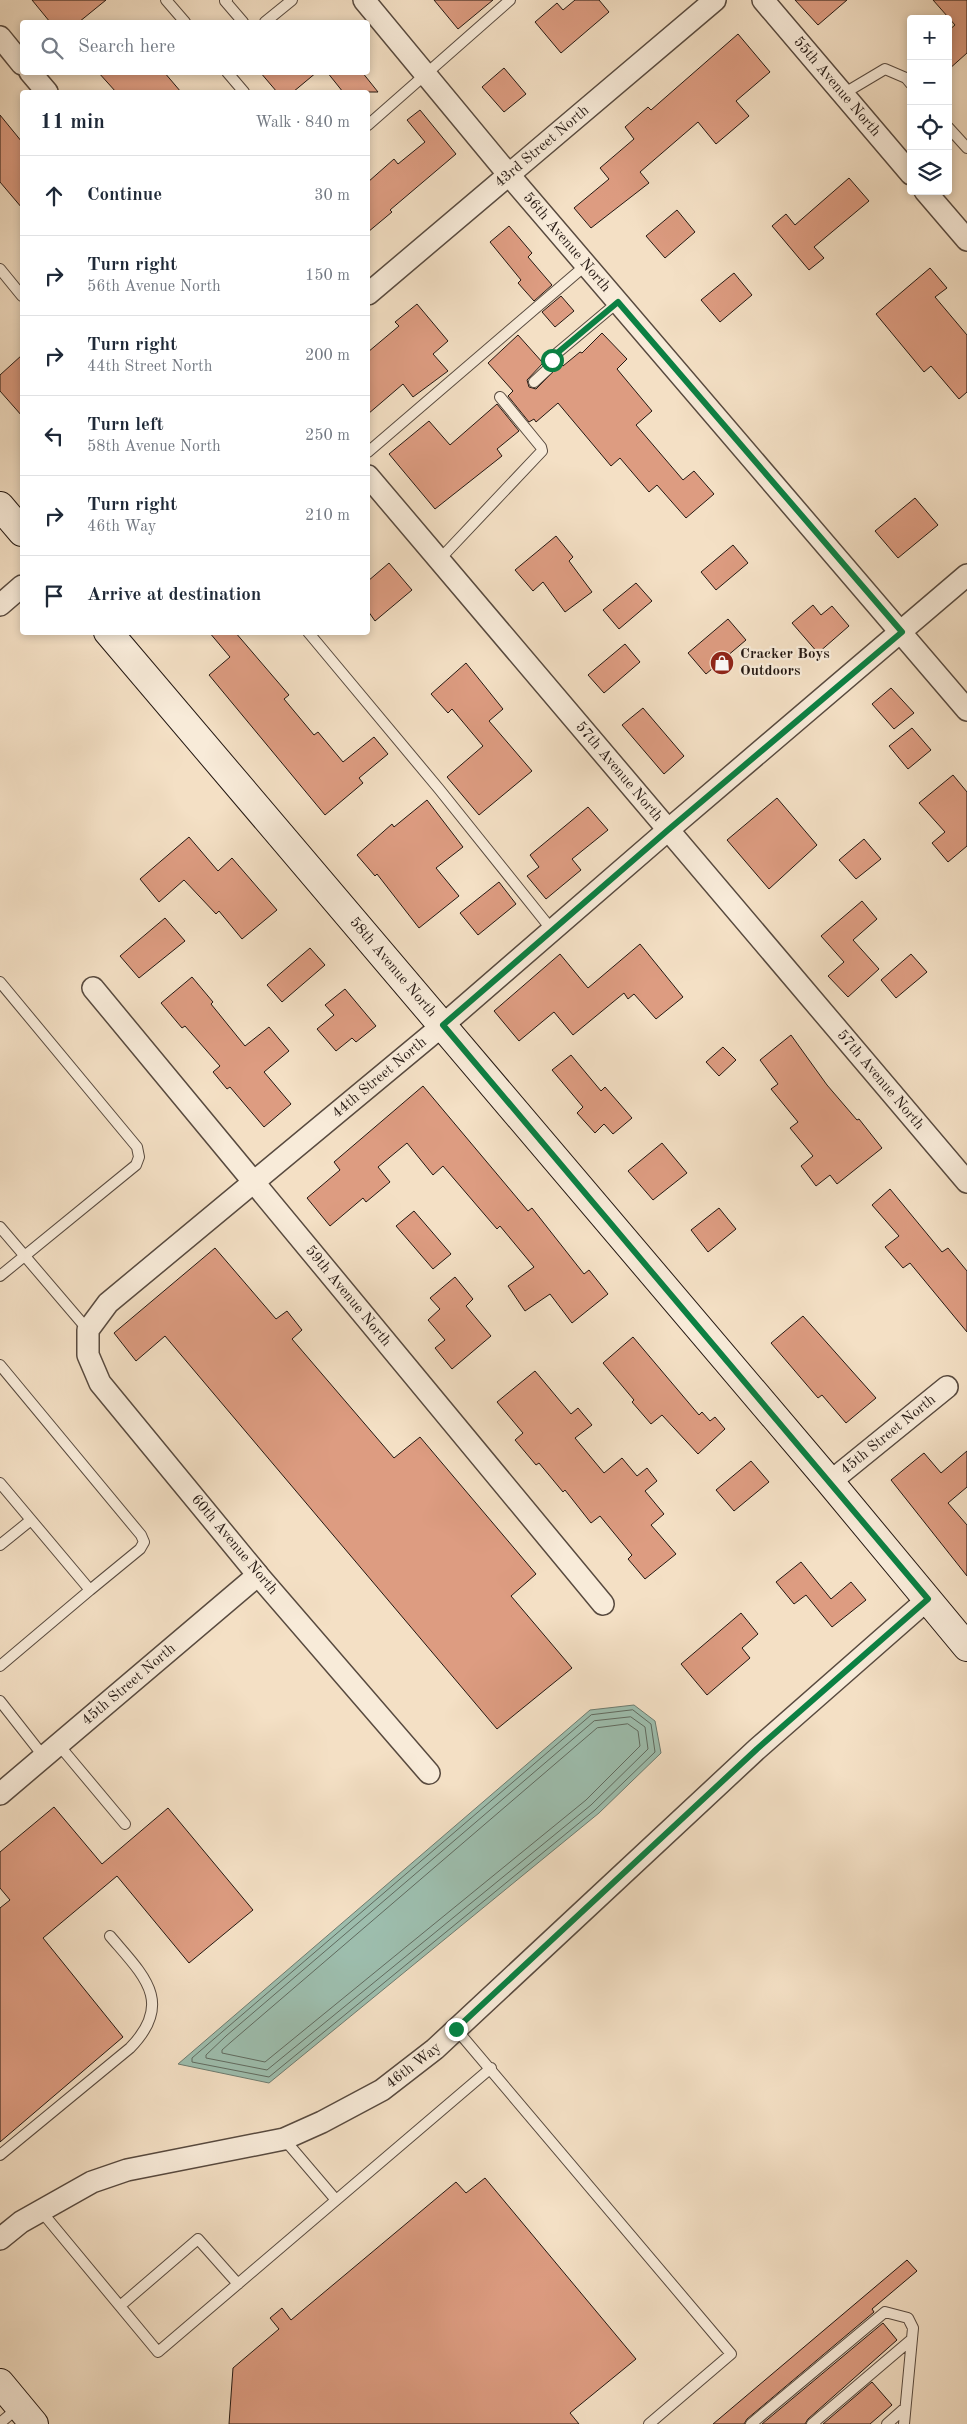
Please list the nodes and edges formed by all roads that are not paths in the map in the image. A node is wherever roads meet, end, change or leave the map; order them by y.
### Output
1 (166, 0) edge
2 (227, 0) edge
3 (292, 0) edge
4 (364, 0) edge
5 (510, 0) edge
6 (715, 0) edge
7 (762, 0) edge
8 (183, 20) edge
9 (241, 20) edge
10 (267, 20) edge
11 (0, 37) edge
12 (20, 62) edge
13 (33, 75) edge
14 (230, 75) edge
15 (426, 75) junction
16 (907, 79) edge
17 (45, 90) edge
18 (242, 90) edge
19 (843, 94) junction
20 (370, 122) edge
21 (952, 131) edge
22 (967, 148) edge
23 (907, 169) edge
24 (509, 175) junction
25 (928, 195) edge
26 (966, 238) edge
27 (586, 265) junction
28 (0, 269) edge
29 (370, 292) edge
30 (20, 294) edge
31 (618, 302) junction
32 (534, 382) dead end
33 (500, 397) dead end
34 (370, 450) edge
35 (370, 478) edge
36 (0, 506) edge
37 (20, 530) edge
38 (439, 560) junction
39 (967, 575) edge
40 (20, 588) edge
41 (0, 605) edge
42 (902, 632) junction
43 (111, 635) edge
44 (310, 635) edge
45 (967, 710) edge
46 (668, 830) junction
47 (552, 930) junction
48 (0, 982) edge
49 (93, 988) dead end
50 (443, 1025) junction
51 (253, 1182) junction
52 (967, 1182) edge
53 (0, 1227) edge
54 (24, 1256) junction
55 (0, 1276) edge
56 (88, 1330) junction
57 (0, 1365) edge
58 (947, 1387) dead end
59 (830, 1482) junction
60 (0, 1483) edge
61 (31, 1520) junction
62 (0, 1545) edge
63 (258, 1575) junction
64 (90, 1590) junction
65 (928, 1599) junction
66 (602, 1604) dead end
67 (967, 1647) edge
68 (0, 1666) edge
69 (0, 1701) edge
70 (51, 1750) junction
71 (429, 1773) dead end
72 (0, 1794) edge
73 (126, 1824) dead end
74 (110, 1936) dead end
75 (456, 2029) junction
76 (491, 2068) junction
77 (284, 2139) junction
78 (0, 2155) edge
79 (336, 2200) junction
80 (41, 2211) junction
81 (0, 2240) edge
82 (238, 2284) junction
83 (120, 2306) junction
84 (912, 2339) junction
85 (0, 2383) edge
86 (905, 2408) junction
87 (18, 2418) edge
88 (649, 2424) edge
89 (751, 2424) edge
90 (812, 2424) edge
91 (887, 2424) edge
92 (904, 2424) edge

1 - 8 lane
2 - 9 lane
3 - 10 lane
4 - 15 street, 56th Avenue North
5 - 15 lane
6 - 24 street, 43rd Street North
7 - 19 street, 55th Avenue North
11 - 12 street
13 - 17 street
14 - 18 lane
15 - 20 lane
15 - 24 street, 56th Avenue North
16 - 19 lane
19 - 23 street, 55th Avenue North
21 - 22 lane
24 - 27 street, 56th Avenue North
24 - 29 street, 43rd Street North
25 - 26 street
27 - 31 street, 56th Avenue North
27 - 34 lane
28 - 30 lane
31 - 32 lane
31 - 42 street, 56th Avenue North
33 - 38 lane
35 - 38 street, 57th Avenue North
36 - 37 street
38 - 46 street, 57th Avenue North
39 - 42 street, 44th Street North
40 - 41 street
42 - 45 street, 56th Avenue North
42 - 46 street, 44th Street North
43 - 50 street, 58th Avenue North
44 - 47 lane
46 - 47 street, 44th Street North
46 - 52 street, 57th Avenue North
47 - 50 street, 44th Street North
48 - 54 lane
49 - 51 street, 59th Avenue North
50 - 51 street, 44th Street North
50 - 59 street, 58th Avenue North
51 - 56 street, 44th Street North
51 - 66 street, 59th Avenue North
53 - 54 lane
54 - 55 lane
54 - 56 lane
56 - 63 street, 60th Avenue North
57 - 64 lane
58 - 59 street, 45th Street North
59 - 65 street, 58th Avenue North
60 - 61 lane
61 - 62 lane
61 - 64 lane
63 - 70 street, 45th Street North
63 - 71 street, 60th Avenue North
64 - 68 lane
65 - 67 street, 58th Avenue North
65 - 75 street, 46th Way
69 - 70 lane
70 - 72 street, 45th Street North
70 - 73 lane
74 - 78 lane
75 - 76 lane
75 - 77 street, 46th Way
76 - 79 lane
76 - 88 lane
77 - 79 lane
77 - 80 street, 46th Way
79 - 82 lane
80 - 81 street, 46th Way
80 - 83 lane
82 - 83 lane
82 - 83 lane
84 - 86 lane
84 - 89 lane
84 - 90 lane
85 - 87 street
86 - 91 lane
86 - 92 lane

